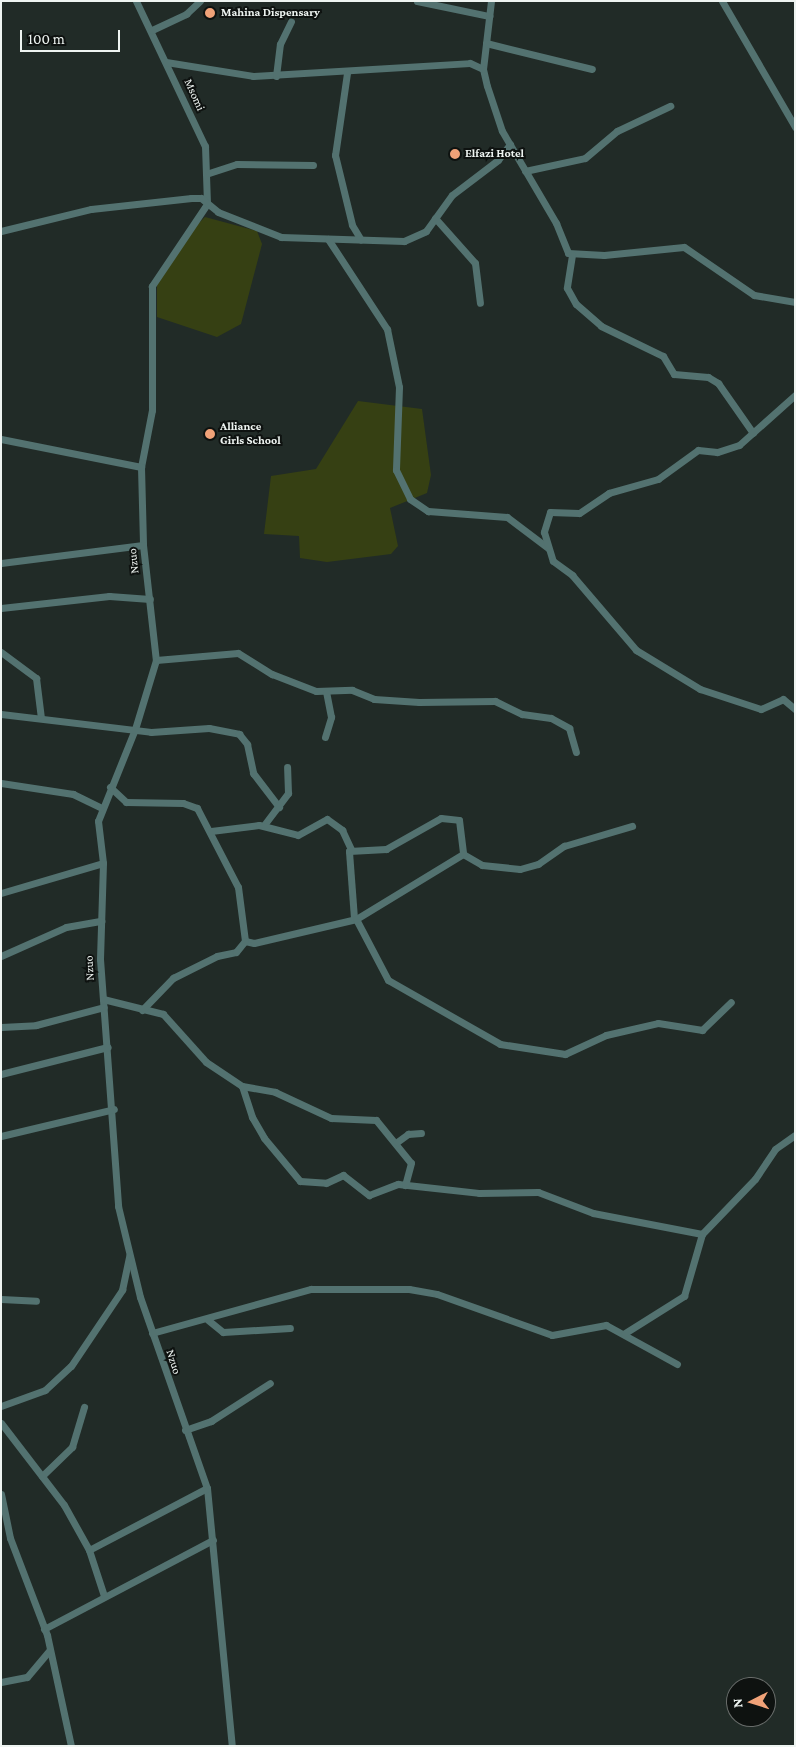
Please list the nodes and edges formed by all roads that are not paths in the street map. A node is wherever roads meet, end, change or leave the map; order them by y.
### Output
1 (136, 1) edge
2 (200, 1) edge
3 (417, 1) edge
4 (490, 1) edge
5 (722, 1) edge
6 (489, 16) junction
7 (291, 21) dead end
8 (152, 30) junction
9 (486, 43) junction
10 (166, 62) junction
11 (482, 69) junction
12 (592, 69) dead end
13 (347, 73) junction
14 (276, 76) junction
15 (670, 106) dead end
16 (795, 127) edge
17 (510, 144) junction
18 (313, 165) dead end
19 (526, 171) junction
20 (209, 173) junction
21 (208, 204) junction
22 (436, 218) junction
23 (1, 231) edge
24 (328, 239) junction
25 (361, 240) junction
26 (572, 255) junction
27 (795, 302) edge
28 (480, 304) dead end
29 (795, 395) edge
30 (753, 432) junction
31 (1, 439) edge
32 (141, 467) junction
33 (143, 545) junction
34 (548, 548) junction
35 (1, 564) edge
36 (150, 598) junction
37 (1, 608) edge
38 (1, 652) edge
39 (156, 660) junction
40 (326, 692) junction
41 (795, 709) edge
42 (1, 714) edge
43 (41, 718) junction
44 (135, 729) junction
45 (325, 737) dead end
46 (576, 752) dead end
47 (287, 767) dead end
48 (1, 783) edge
49 (110, 787) junction
50 (100, 807) junction
51 (279, 807) junction
52 (264, 826) junction
53 (632, 826) dead end
54 (211, 831) junction
55 (351, 849) junction
56 (463, 854) junction
57 (103, 863) junction
58 (1, 893) edge
59 (355, 919) junction
60 (101, 921) junction
61 (245, 941) junction
62 (1, 956) edge
63 (731, 1002) dead end
64 (104, 1003) junction
65 (142, 1010) junction
66 (1, 1027) edge
67 (108, 1048) junction
68 (1, 1074) edge
69 (242, 1086) junction
70 (114, 1109) junction
71 (421, 1133) dead end
72 (795, 1135) edge
73 (1, 1136) edge
74 (397, 1142) junction
75 (405, 1185) junction
76 (702, 1234) junction
77 (129, 1256) junction
78 (1, 1299) edge
79 (36, 1301) dead end
80 (208, 1320) junction
81 (290, 1328) dead end
82 (152, 1333) junction
83 (625, 1333) junction
84 (677, 1364) dead end
85 (270, 1383) dead end
86 (1, 1406) edge
87 (84, 1407) dead end
88 (1, 1423) edge
89 (185, 1430) junction
90 (42, 1476) junction
91 (207, 1488) junction
92 (1, 1494) edge
93 (213, 1540) junction
94 (89, 1550) junction
95 (104, 1596) junction
96 (44, 1629) junction
97 (50, 1650) junction
98 (1, 1682) edge
99 (71, 1746) edge
100 (232, 1746) edge

1 - 8 street, Msomi
2 - 8 street
3 - 6 street
4 - 6 street
5 - 16 street
6 - 9 street
7 - 14 street
8 - 10 street, Msomi
9 - 11 street
9 - 12 street
10 - 14 street
10 - 20 street, Msomi
11 - 13 street
11 - 17 street
13 - 14 street
13 - 25 street
15 - 19 street
17 - 19 street
17 - 22 street
18 - 20 street
19 - 26 street
20 - 21 street, Msomi
21 - 23 street
21 - 24 street
21 - 32 street, Nzuo
22 - 25 street
22 - 28 street
24 - 25 street
24 - 34 street
26 - 27 street
26 - 30 street
29 - 30 street
30 - 34 street
31 - 32 street
32 - 33 street, Nzuo
33 - 35 street
33 - 36 street, Nzuo
34 - 41 street
36 - 37 street
36 - 39 street, Nzuo
38 - 43 street
39 - 40 street
39 - 44 street, Nzuo
40 - 45 street
40 - 46 street
42 - 43 street
43 - 44 street
44 - 49 street, Nzuo
44 - 51 street
47 - 51 street
48 - 50 street
49 - 50 street, Nzuo
49 - 54 street
50 - 57 street, Nzuo
51 - 52 street
52 - 54 street
52 - 55 street
53 - 56 street
54 - 61 street
55 - 56 street
55 - 59 street
56 - 59 street
57 - 58 street
57 - 60 street, Nzuo
59 - 61 street
59 - 63 street
60 - 62 street
60 - 64 street, Nzuo
61 - 65 street
64 - 65 street
64 - 66 street
64 - 67 street, Nzuo
65 - 69 street
67 - 68 street
67 - 70 street, Nzuo
69 - 74 street
69 - 75 street
70 - 73 street
70 - 77 street, Nzuo
71 - 74 street
72 - 76 street
74 - 75 street
75 - 76 street
76 - 83 street
77 - 82 street, Nzuo
77 - 86 street
78 - 79 street
80 - 81 street
80 - 82 street
80 - 83 street
82 - 89 street, Nzuo
83 - 84 street
85 - 89 street
87 - 90 street
88 - 90 street
89 - 91 street, Nzuo
90 - 94 street
91 - 93 street, Nzuo
91 - 94 street
92 - 96 street
93 - 95 street
93 - 100 street, Nzuo
94 - 95 street
95 - 96 street
96 - 97 street
97 - 98 street
97 - 99 street

